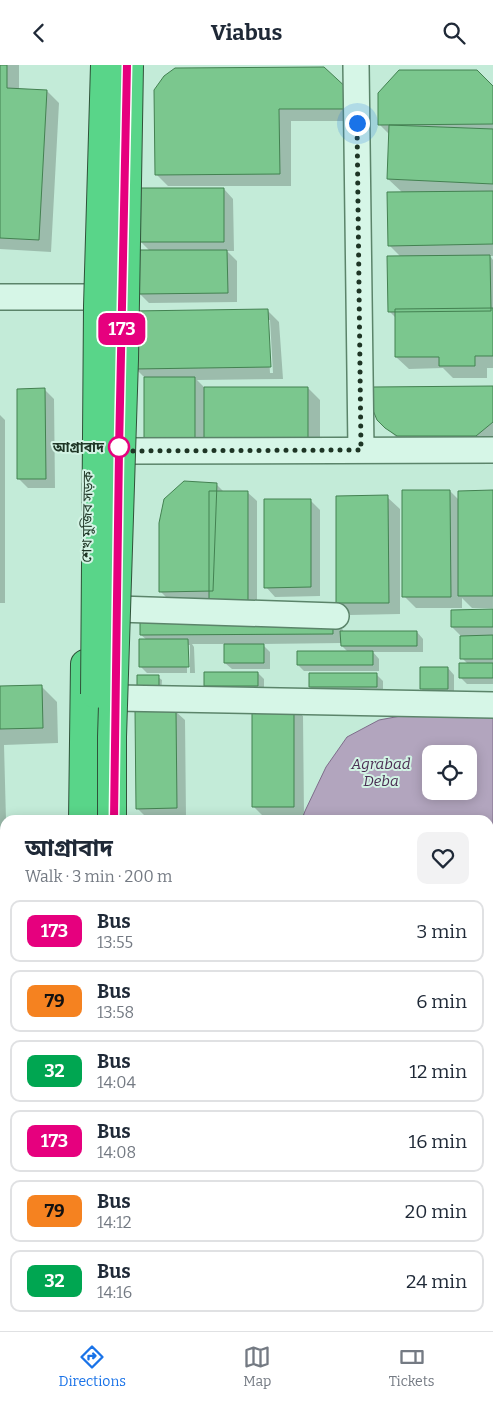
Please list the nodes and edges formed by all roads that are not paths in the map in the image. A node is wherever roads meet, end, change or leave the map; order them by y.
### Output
1 (96, 65) edge
2 (105, 65) edge
3 (118, 65) edge
4 (128, 65) edge
5 (356, 65) edge
6 (0, 297) edge
7 (90, 297) junction
8 (361, 450) junction
9 (493, 450) edge
10 (119, 451) junction
11 (118, 609) junction
12 (336, 616) dead end
13 (117, 698) junction
14 (493, 705) edge
15 (82, 815) edge
16 (93, 815) edge
17 (113, 815) edge
18 (113, 815) edge

1 - 3 highway
1 - 7 highway, শেখ মুজিব সড়ক
2 - 16 highway, bridge
4 - 10 highway
4 - 17 highway, bridge
5 - 8 street
6 - 7 street
7 - 15 highway, শেখ মুজিব সড়ক
8 - 9 street
8 - 10 street
10 - 11 highway
11 - 12 street
11 - 13 highway
13 - 14 street
13 - 18 highway

